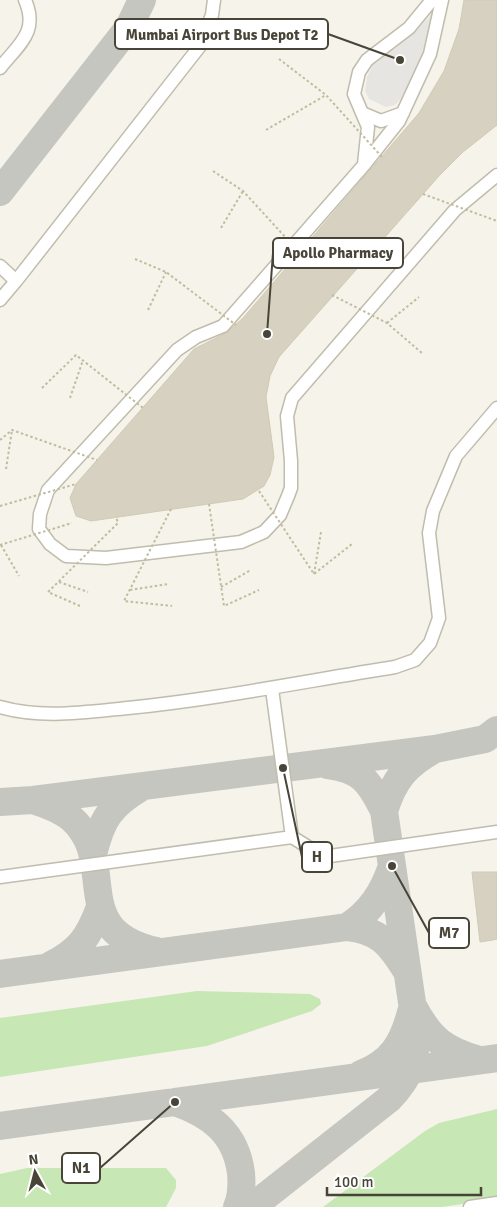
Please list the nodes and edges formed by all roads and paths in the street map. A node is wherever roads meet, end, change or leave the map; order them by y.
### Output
1 (25, 0) edge
2 (214, 0) edge
3 (432, 0) edge
4 (442, 0) edge
5 (279, 59) dead end
6 (0, 68) edge
7 (326, 95) junction
8 (362, 113) junction
9 (403, 113) junction
10 (266, 130) dead end
11 (382, 158) dead end
12 (364, 165) junction
13 (213, 171) dead end
14 (497, 175) edge
15 (243, 191) junction
16 (423, 194) dead end
17 (497, 221) edge
18 (221, 228) dead end
19 (300, 252) dead end
20 (135, 259) dead end
21 (0, 266) edge
22 (166, 272) junction
23 (16, 281) junction
24 (332, 296) dead end
25 (419, 297) dead end
26 (0, 300) edge
27 (148, 310) dead end
28 (388, 323) junction
29 (236, 325) dead end
30 (423, 354) dead end
31 (83, 360) junction
32 (42, 388) dead end
33 (70, 398) dead end
34 (143, 408) dead end
35 (497, 408) edge
36 (12, 430) junction
37 (0, 440) edge
38 (97, 460) dead end
39 (6, 470) dead end
40 (76, 484) dead end
41 (259, 490) dead end
42 (209, 504) dead end
43 (0, 506) edge
44 (171, 509) dead end
45 (116, 517) dead end
46 (72, 523) dead end
47 (321, 532) dead end
48 (352, 544) dead end
49 (1, 545) edge
50 (251, 570) dead end
51 (314, 574) junction
52 (19, 576) dead end
53 (59, 582) junction
54 (168, 584) dead end
55 (222, 587) junction
56 (130, 590) junction
57 (260, 590) dead end
58 (88, 592) dead end
59 (80, 606) dead end
60 (172, 606) dead end
61 (272, 689) junction
62 (0, 707) edge
63 (497, 832) edge
64 (292, 837) junction
65 (0, 877) edge
66 (497, 1203) edge
67 (470, 1207) edge

1 - 6 lane
2 - 23 lane
3 - 8 lane
4 - 9 lane
5 - 7 path, bridge
7 - 10 path
7 - 11 path, bridge
8 - 9 lane
8 - 12 lane
9 - 12 lane
12 - 14 lane
13 - 15 path, bridge
15 - 18 path
15 - 19 path, bridge
16 - 17 path, bridge
20 - 22 path, bridge
21 - 23 lane
22 - 27 path
22 - 29 path, bridge
23 - 26 lane
24 - 28 path, bridge
25 - 28 path
28 - 30 path, bridge
31 - 32 path, bridge
31 - 33 path
31 - 34 path, bridge
35 - 61 lane
36 - 37 path, bridge
36 - 38 path, bridge
36 - 39 path
40 - 43 path, bridge
41 - 51 path, bridge
42 - 55 path, bridge
44 - 56 path, bridge
45 - 53 path, bridge
46 - 49 path, bridge
47 - 51 path
48 - 51 path, bridge
49 - 52 path
50 - 55 path
53 - 58 path
53 - 59 path, bridge
54 - 56 path
55 - 57 path, bridge
56 - 60 path, bridge
61 - 62 lane
61 - 64 lane
63 - 64 lane
64 - 65 lane
66 - 67 lane

